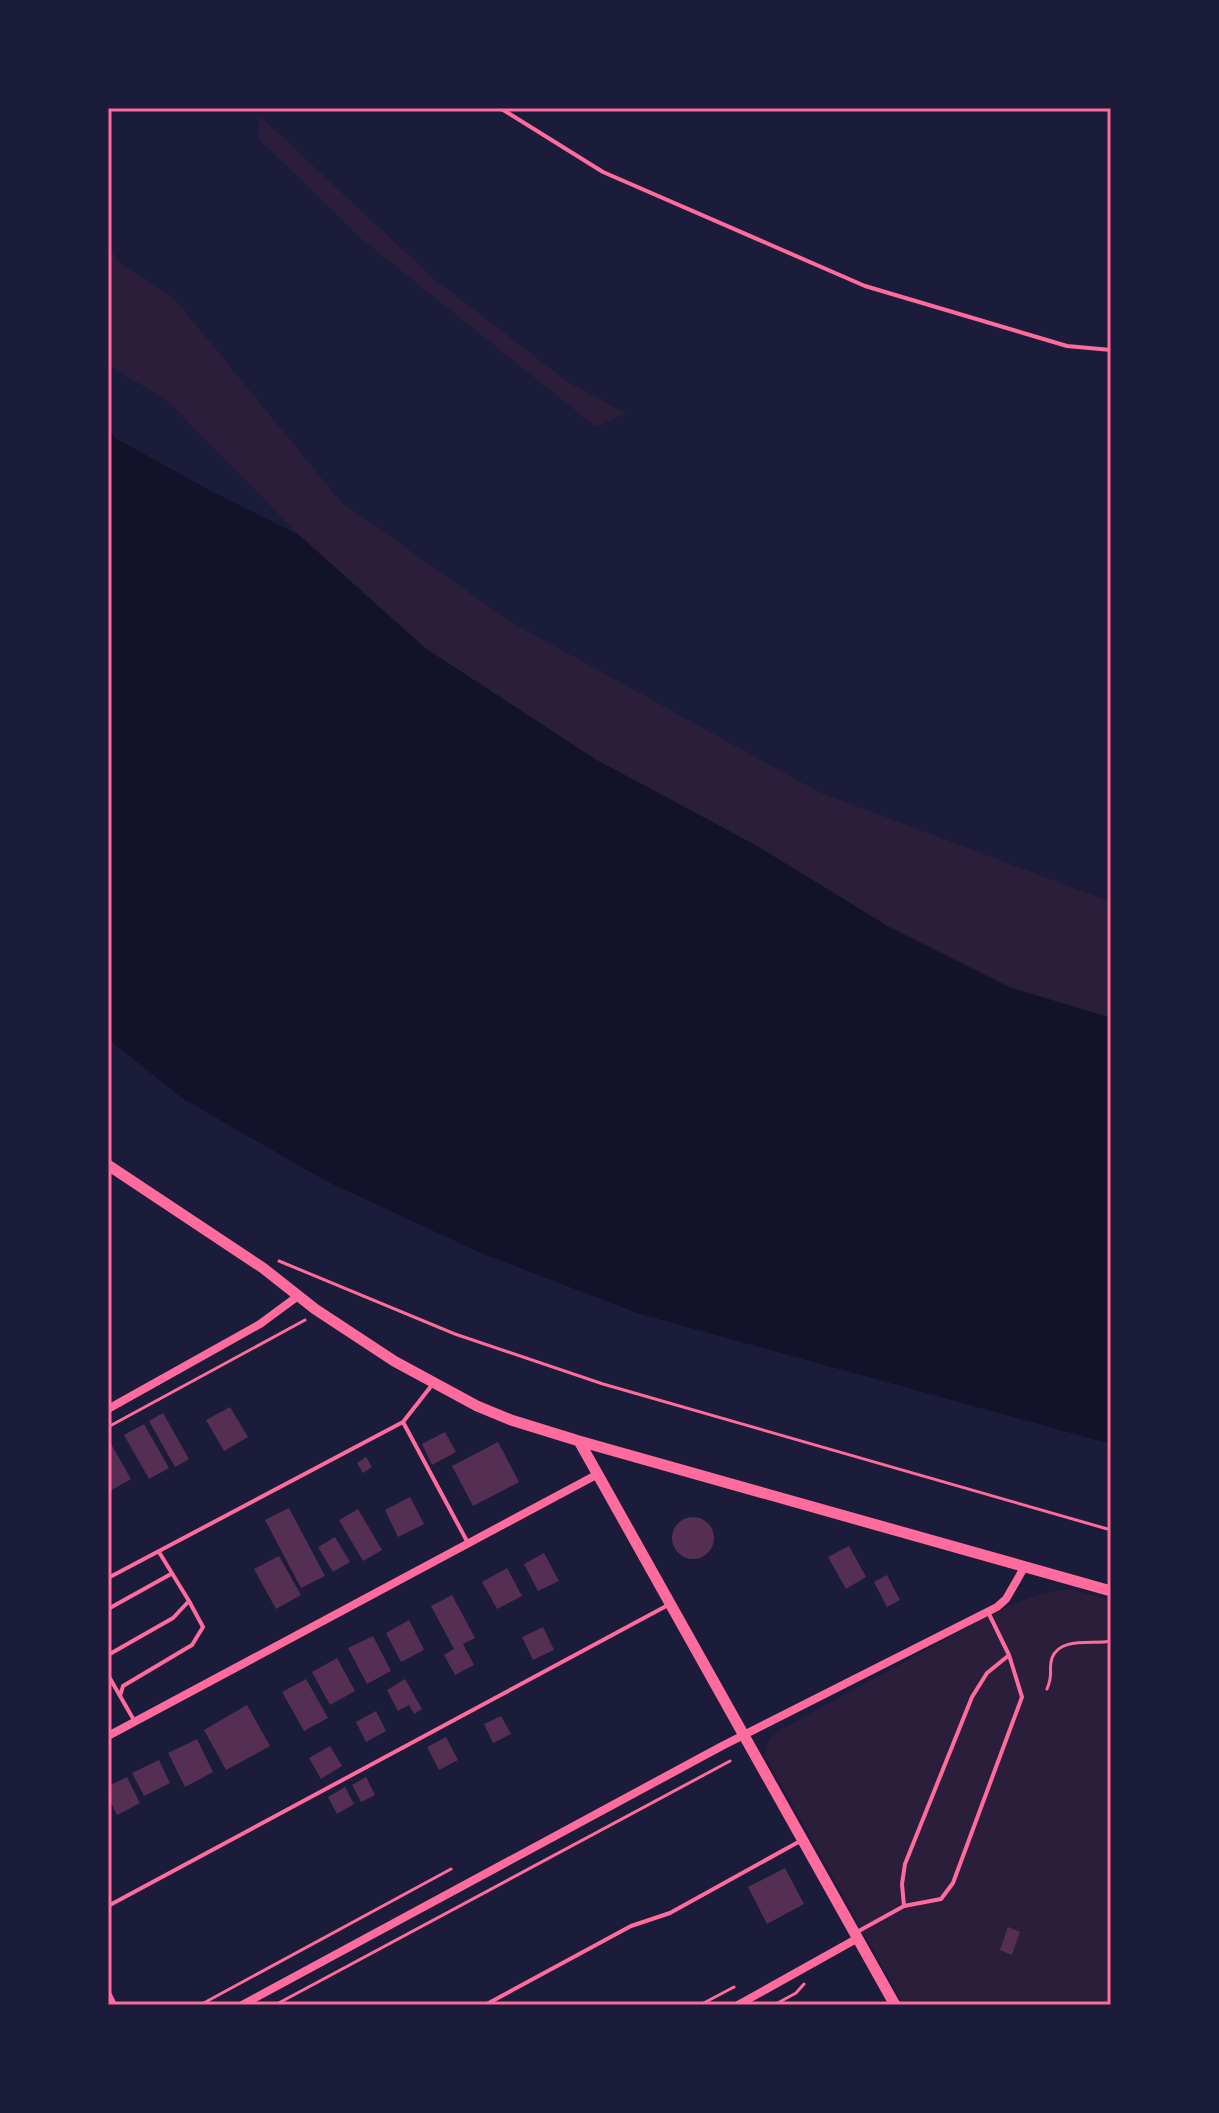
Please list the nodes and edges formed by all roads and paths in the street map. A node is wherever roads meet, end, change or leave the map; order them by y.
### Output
1 (500, 108) edge
2 (1111, 350) edge
3 (108, 1165) edge
4 (276, 1260) dead end
5 (298, 1296) junction
6 (306, 1319) dead end
7 (433, 1383) junction
8 (108, 1409) edge
9 (403, 1422) junction
10 (108, 1427) edge
11 (579, 1441) junction
12 (598, 1474) junction
13 (1111, 1530) edge
14 (469, 1543) junction
15 (159, 1552) junction
16 (1025, 1566) junction
17 (171, 1574) junction
18 (108, 1578) edge
19 (1111, 1591) edge
20 (189, 1601) junction
21 (670, 1604) junction
22 (108, 1609) edge
23 (988, 1612) junction
24 (1111, 1641) edge
25 (108, 1655) edge
26 (1009, 1655) junction
27 (108, 1675) edge
28 (1047, 1689) dead end
29 (120, 1696) junction
30 (135, 1722) junction
31 (108, 1736) edge
32 (745, 1736) junction
33 (730, 1761) dead end
34 (802, 1839) junction
35 (451, 1869) dead end
36 (108, 1906) edge
37 (904, 1906) junction
38 (856, 1935) junction
39 (808, 1980) dead end
40 (734, 1987) dead end
41 (108, 1995) edge
42 (113, 2005) edge
43 (200, 2005) edge
44 (242, 2005) edge
45 (275, 2005) edge
46 (485, 2005) edge
47 (700, 2005) edge
48 (738, 2005) edge
49 (774, 2005) edge
50 (895, 2005) edge

1 - 2 lane
3 - 5 street
4 - 13 path
5 - 7 street
5 - 8 street
6 - 10 path
7 - 9 lane
7 - 11 street
9 - 14 lane
9 - 15 lane
11 - 12 street
11 - 16 street
12 - 14 street
12 - 21 street
14 - 30 street
15 - 17 lane
15 - 18 lane
16 - 19 street
16 - 23 street
17 - 20 lane
17 - 22 lane
20 - 25 lane
20 - 29 lane
21 - 32 street
21 - 36 lane
23 - 26 lane
23 - 32 street
24 - 28 path
26 - 37 lane
26 - 37 lane
27 - 29 lane
29 - 30 lane
30 - 31 street
32 - 34 street
32 - 44 street
33 - 45 path
34 - 38 street
34 - 46 lane
35 - 43 path
37 - 38 lane
38 - 48 street
38 - 50 street
39 - 49 path
40 - 47 path
41 - 42 street

